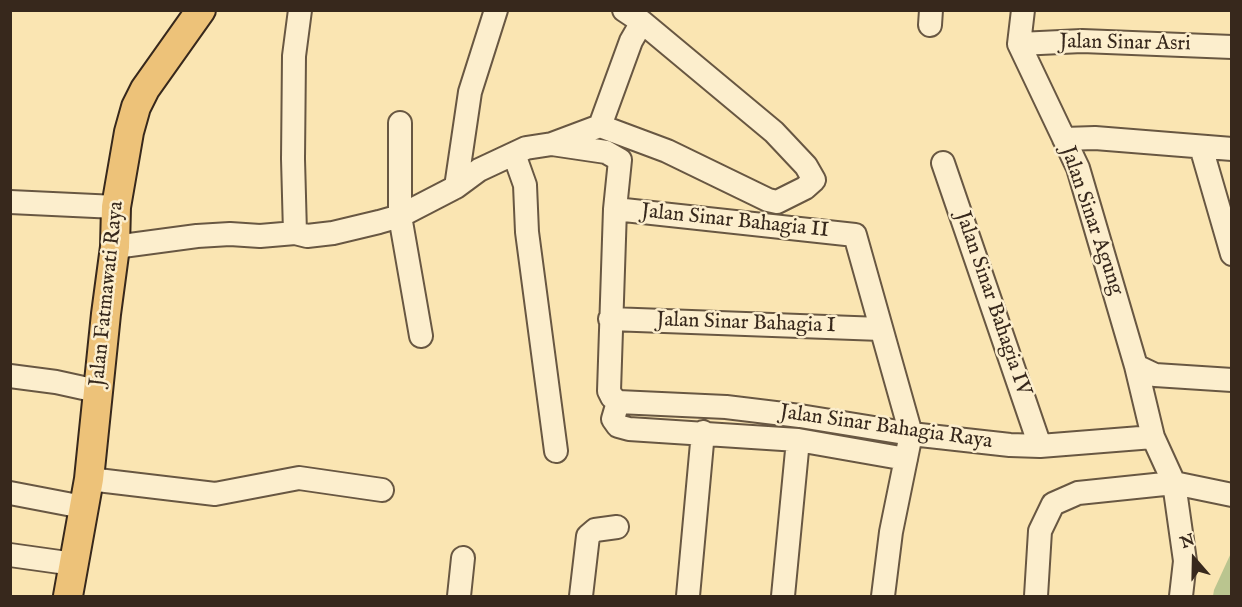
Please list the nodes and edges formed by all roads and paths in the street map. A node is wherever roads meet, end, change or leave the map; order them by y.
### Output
1 (201, 10) edge
2 (300, 10) edge
3 (496, 10) edge
4 (1023, 10) edge
5 (633, 16) edge
6 (1019, 44) junction
7 (1232, 47) edge
8 (400, 123) dead end
9 (600, 126) junction
10 (1064, 139) junction
11 (552, 144) junction
12 (1201, 147) junction
13 (1232, 149) edge
14 (514, 154) junction
15 (943, 163) dead end
16 (456, 187) junction
17 (10, 202) edge
18 (116, 207) junction
19 (615, 210) junction
20 (400, 216) junction
21 (295, 233) junction
22 (115, 247) junction
23 (1232, 254) edge
24 (610, 319) junction
25 (881, 329) junction
26 (421, 336) dead end
27 (1136, 366) junction
28 (10, 376) edge
29 (1232, 380) edge
30 (97, 391) junction
31 (618, 402) junction
32 (703, 432) junction
33 (911, 434) junction
34 (1153, 437) junction
35 (798, 440) junction
36 (1040, 446) junction
37 (556, 451) dead end
38 (906, 459) junction
39 (89, 479) junction
40 (1174, 483) junction
41 (382, 490) dead end
42 (10, 493) edge
43 (1232, 495) edge
44 (83, 507) junction
45 (617, 527) dead end
46 (10, 555) edge
47 (463, 558) dead end
48 (74, 564) junction
49 (68, 597) edge
50 (459, 597) edge
51 (581, 597) edge
52 (688, 597) edge
53 (783, 597) edge
54 (883, 597) edge
55 (1036, 597) edge
56 (1181, 597) edge

1 - 18 main road, Jalan Fatmawati Raya
2 - 21 street
3 - 16 street
4 - 6 street
5 - 9 street
5 - 9 street
6 - 7 street, Jalan Sinar Asri
6 - 10 street, Jalan Sinar Agung
8 - 20 street
9 - 11 street
10 - 12 street
10 - 27 street, Jalan Sinar Agung
11 - 14 street
11 - 19 street
12 - 13 street
12 - 23 street
14 - 16 street
14 - 37 street
15 - 36 street, Jalan Sinar Bahagia IV
16 - 20 street
17 - 18 street
18 - 22 main road, Jalan Fatmawati Raya
19 - 24 street
19 - 25 street, Jalan Sinar Bahagia II
20 - 21 street
20 - 26 street
21 - 22 street
22 - 30 main road, Jalan Fatmawati Raya
24 - 25 street, Jalan Sinar Bahagia I
24 - 31 street
25 - 33 street
27 - 29 street
27 - 34 street, Jalan Sinar Agung
28 - 30 street
30 - 39 main road, Jalan Fatmawati Raya
31 - 32 street
31 - 33 street, Jalan Sinar Bahagia Raya
32 - 35 street
32 - 52 street
33 - 36 street, Jalan Sinar Bahagia Raya
33 - 38 street
34 - 36 street, Jalan Sinar Bahagia Raya
34 - 40 street, Jalan Sinar Agung
35 - 38 street
35 - 53 street
38 - 54 street
39 - 41 street
39 - 44 main road, Jalan Fatmawati Raya
40 - 43 street
40 - 55 street
40 - 56 street, Jalan Sinar Agung
42 - 44 street
44 - 48 main road, Jalan Fatmawati Raya
45 - 51 street
46 - 48 street
47 - 50 street
48 - 49 main road, Jalan Fatmawati Raya

